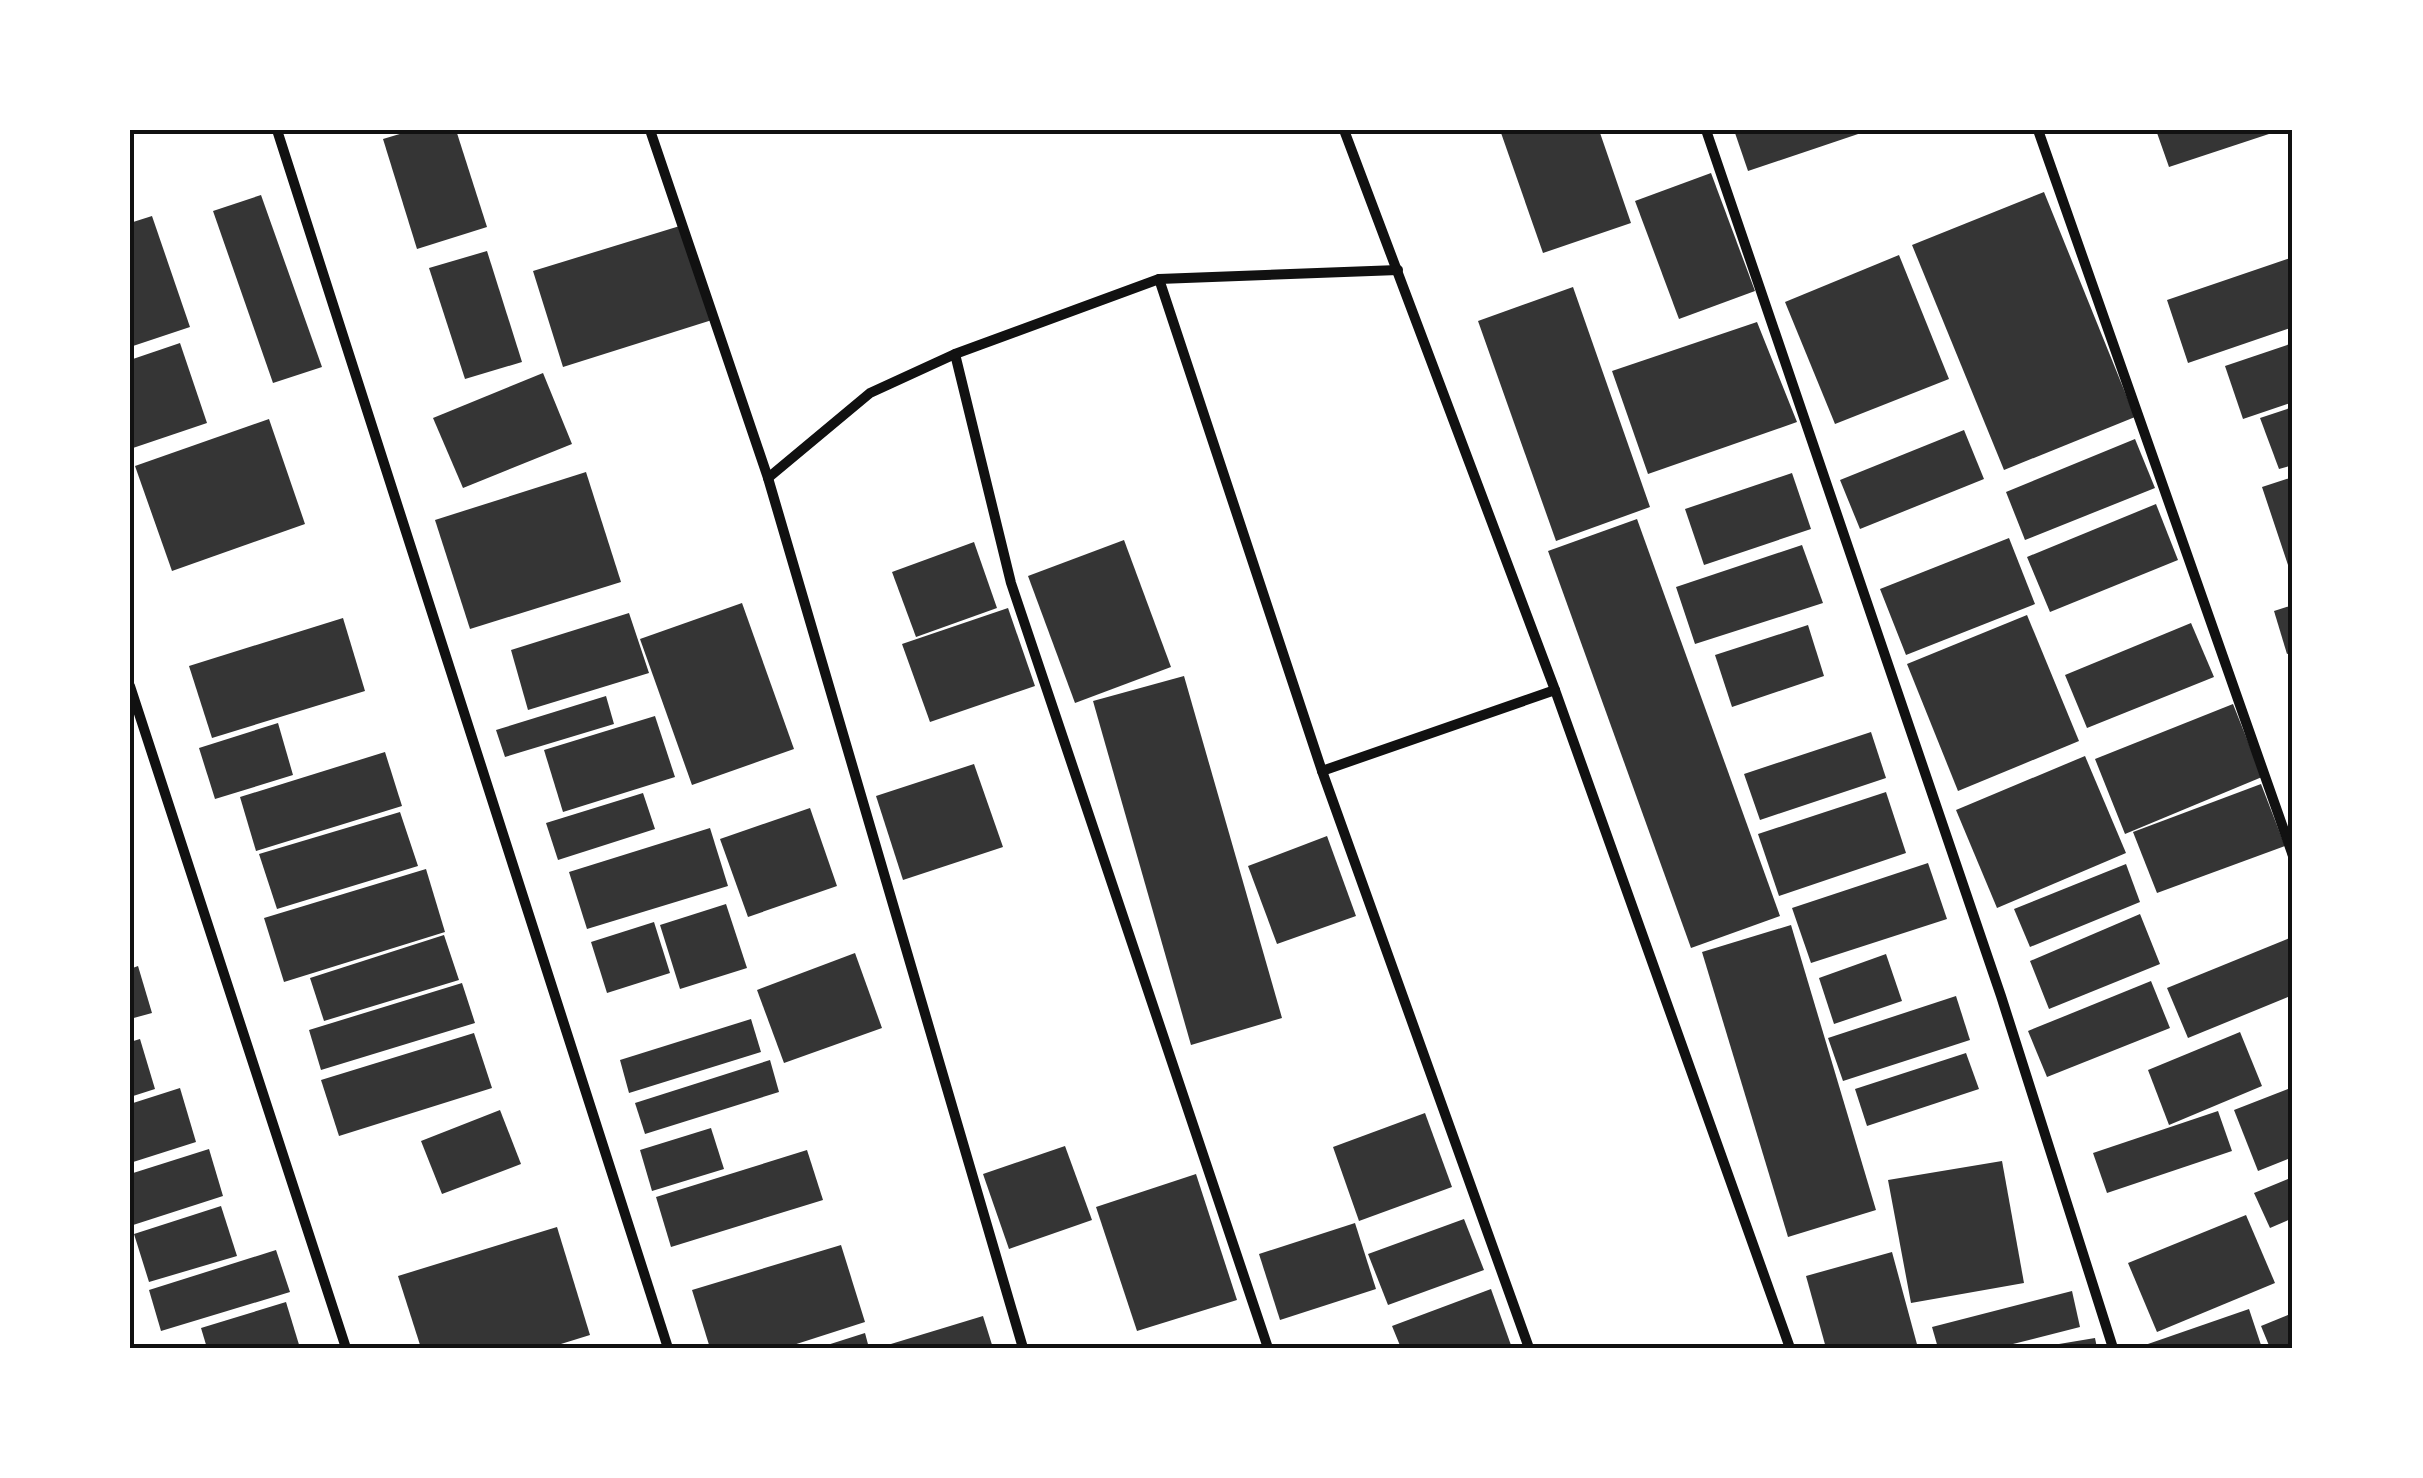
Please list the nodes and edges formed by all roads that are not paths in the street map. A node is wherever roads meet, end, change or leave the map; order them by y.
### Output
1 (277, 130) edge
2 (650, 130) edge
3 (1344, 130) edge
4 (1706, 130) edge
5 (2038, 130) edge
6 (1398, 270) junction
7 (1159, 279) junction
8 (955, 354) junction
9 (768, 478) junction
10 (130, 686) edge
11 (1555, 690) junction
12 (1322, 771) junction
13 (2293, 856) edge
14 (346, 1348) edge
15 (668, 1348) edge
16 (1023, 1348) edge
17 (1268, 1348) edge
18 (1529, 1348) edge
19 (1790, 1348) edge
20 (2113, 1348) edge

1 - 15 street
2 - 9 street
3 - 6 street
4 - 20 street
5 - 13 street
6 - 7 street
6 - 11 street
7 - 8 street
7 - 12 street
8 - 9 street
8 - 17 street
9 - 16 street
10 - 14 street
11 - 12 street
11 - 19 street
12 - 18 street

